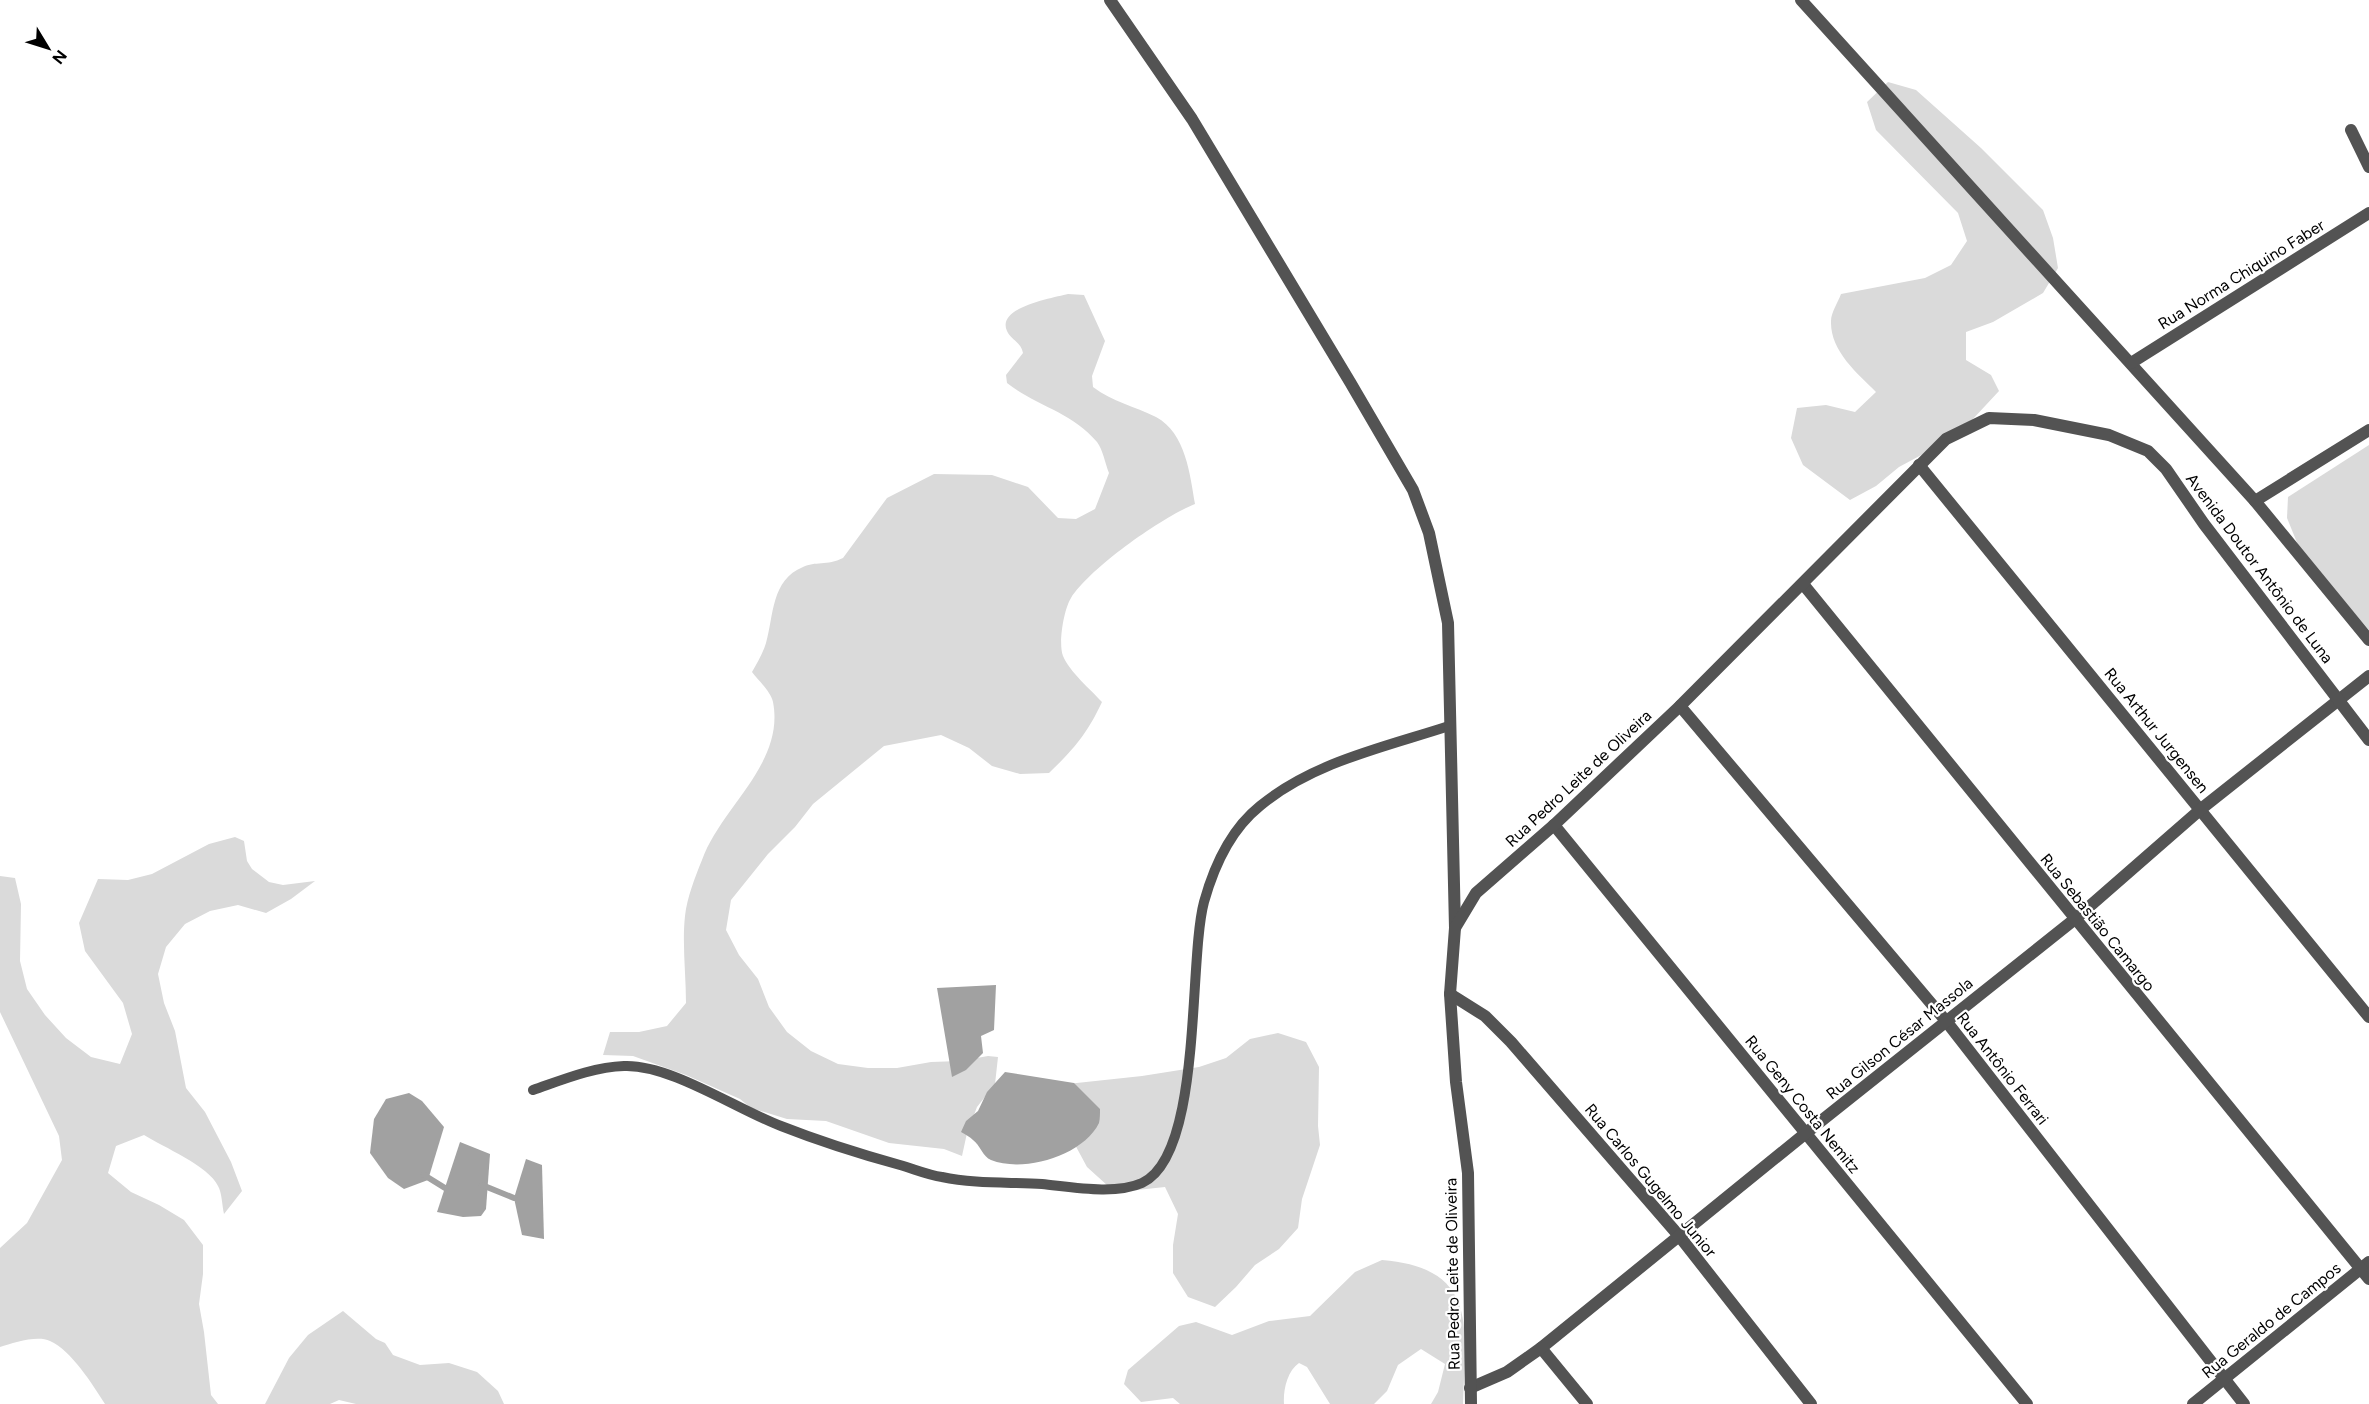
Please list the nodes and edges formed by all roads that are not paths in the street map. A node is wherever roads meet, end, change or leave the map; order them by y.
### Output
1 (1110, 0) edge
2 (1800, 0) edge
3 (2351, 130) dead end
4 (2369, 167) edge
5 (2369, 213) edge
6 (2131, 363) junction
7 (2369, 430) edge
8 (2109, 435) joint
9 (1919, 465) junction
10 (2255, 501) junction
11 (1803, 584) junction
12 (2369, 640) edge
13 (2369, 676) edge
14 (2340, 701) junction
15 (1680, 706) junction
16 (1449, 726) junction
17 (2369, 740) edge
18 (2201, 809) junction
19 (1554, 825) junction
20 (2075, 920) junction
21 (1455, 928) junction
22 (1450, 994) junction
23 (2369, 1017) edge
24 (1946, 1022) junction
25 (533, 1090) dead end
26 (1806, 1133) junction
27 (1680, 1237) junction
28 (2365, 1266) edge
29 (2369, 1279) edge
30 (1541, 1348) junction
31 (2224, 1379) junction
32 (1470, 1388) junction
33 (1471, 1404) edge
34 (1587, 1404) edge
35 (1811, 1404) edge
36 (2027, 1404) edge
37 (2193, 1404) edge
38 (2244, 1404) edge

1 - 16 street
2 - 6 street
3 - 4 street
5 - 6 street, Rua Norma Chiquino Faber
6 - 10 street
7 - 10 street
8 - 9 street, Rua Pedro Leite de Oliveira
8 - 14 street, Avenida Doutor Antônio de Luna
9 - 11 street, Rua Pedro Leite de Oliveira
9 - 18 street, Rua Arthur Jurgensen
10 - 12 street
11 - 15 street, Rua Pedro Leite de Oliveira
11 - 20 street, Rua Sebastião Camargo
13 - 14 street, Rua Gilson César Massola
14 - 17 street, Avenida Doutor Antônio de Luna
14 - 18 street, Rua Gilson César Massola
15 - 19 street, Rua Pedro Leite de Oliveira
15 - 24 street, Rua Antônio Ferrari
16 - 21 street
16 - 25 lane
18 - 20 street, Rua Gilson César Massola
18 - 23 street, Rua Arthur Jurgensen
19 - 21 street, Rua Pedro Leite de Oliveira
19 - 26 street, Rua Geny Costa Nemitz
20 - 24 street, Rua Gilson César Massola
20 - 28 street, Rua Sebastião Camargo
21 - 22 street, Rua Pedro Leite de Oliveira
22 - 27 street, Rua Carlos Gugelmo Junior
22 - 32 street, Rua Pedro Leite de Oliveira
24 - 26 street, Rua Gilson César Massola
24 - 31 street, Rua Antônio Ferrari
26 - 27 street, Rua Gilson César Massola
26 - 36 street, Rua Geny Costa Nemitz
27 - 30 street, Rua Gilson César Massola
27 - 35 street, Rua Carlos Gugelmo Junior
28 - 29 street, Rua Sebastião Camargo
28 - 31 street, Rua Geraldo de Campos
30 - 32 street, Rua Gilson César Massola
30 - 34 street
31 - 37 street, Rua Geraldo de Campos
31 - 38 street, Rua Antônio Ferrari
32 - 33 street, Rua Pedro Leite de Oliveira

